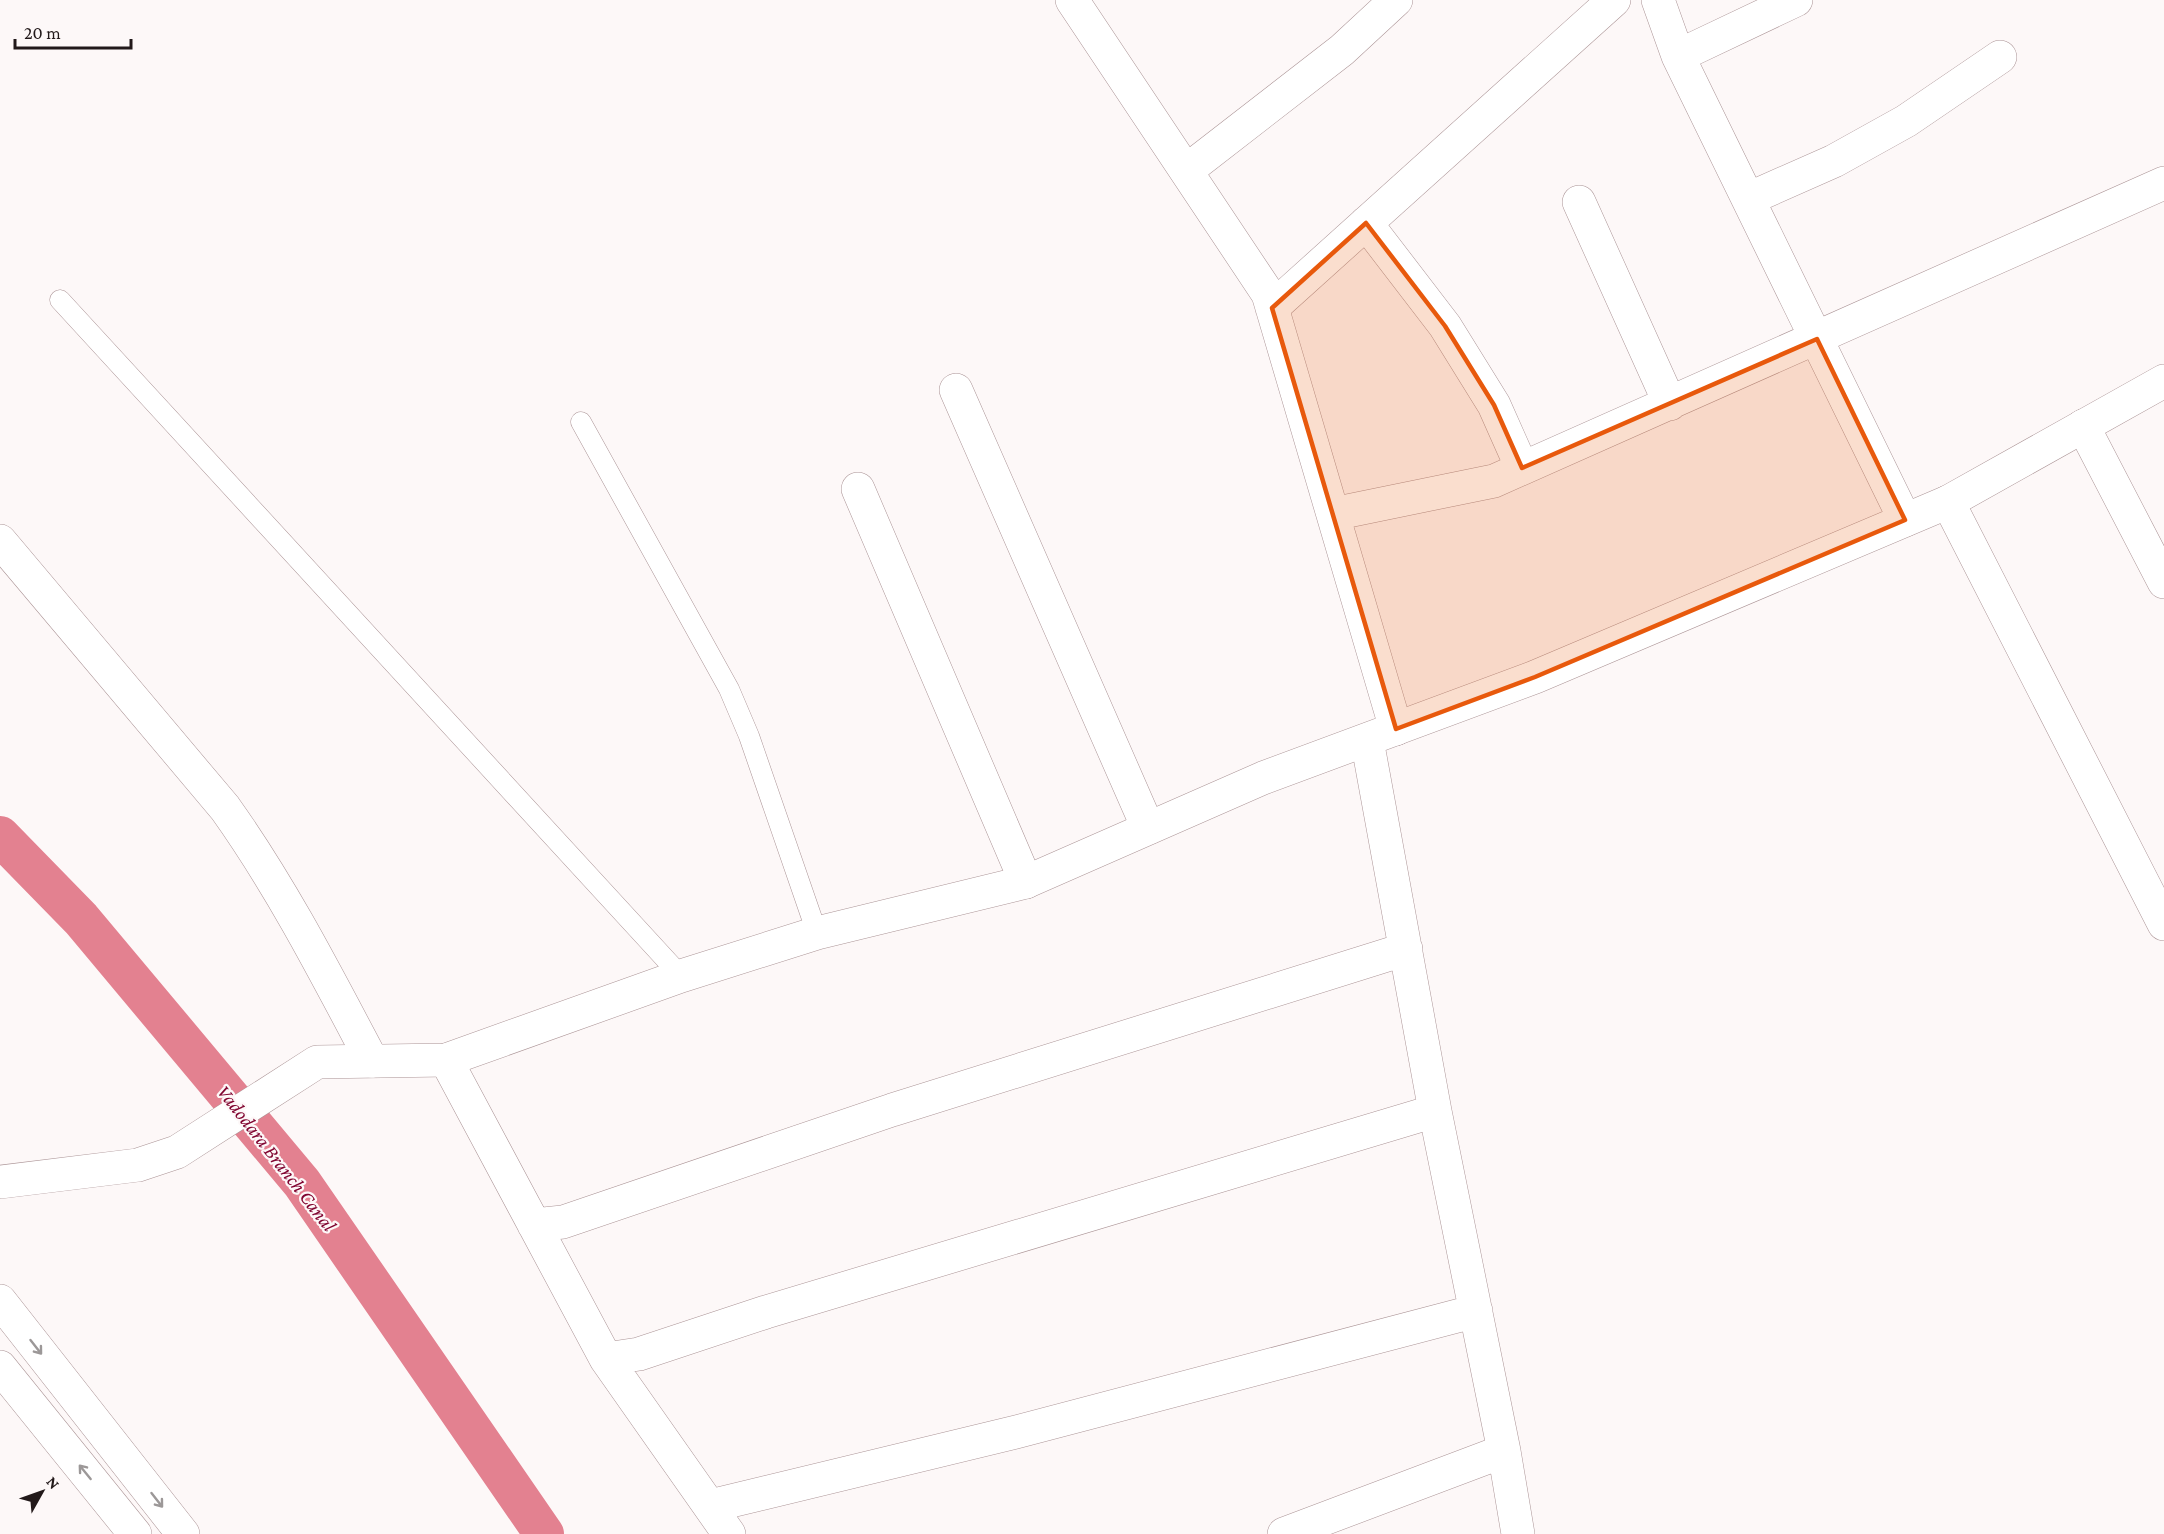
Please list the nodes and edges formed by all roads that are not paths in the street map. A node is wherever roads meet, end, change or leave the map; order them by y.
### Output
1 (1072, 0) edge
2 (1396, 0) edge
3 (1614, 0) edge
4 (1658, 0) edge
5 (1796, 0) edge
6 (1678, 57) junction
7 (2000, 57) dead end
8 (1186, 171) junction
9 (2164, 183) edge
10 (1748, 199) junction
11 (1579, 202) dead end
12 (1366, 223) junction
13 (60, 300) dead end
14 (1272, 308) junction
15 (1817, 339) junction
16 (2164, 381) edge
17 (956, 390) dead end
18 (1670, 404) junction
19 (581, 422) dead end
20 (2083, 426) junction
21 (1522, 468) junction
22 (858, 489) dead end
23 (1948, 502) junction
24 (1333, 514) junction
25 (1905, 520) junction
26 (0, 541) edge
27 (2164, 582) edge
28 (1382, 734) junction
29 (1148, 828) junction
30 (1026, 882) junction
31 (2164, 924) edge
32 (817, 933) junction
33 (1406, 949) junction
34 (681, 976) junction
35 (446, 1060) junction
36 (372, 1061) junction
37 (1435, 1110) junction
38 (0, 1182) edge
39 (534, 1225) junction
40 (0, 1301) edge
41 (1476, 1311) junction
42 (606, 1359) junction
43 (0, 1367) edge
44 (1504, 1451) junction
45 (710, 1506) junction
46 (135, 1534) edge
47 (183, 1534) edge
48 (729, 1534) edge
49 (1284, 1534) edge
50 (1518, 1534) edge

1 - 8 street
2 - 8 street
3 - 12 street
4 - 6 street
5 - 6 street
6 - 10 street
7 - 10 street
8 - 14 street
9 - 15 street
10 - 15 street
11 - 18 street
12 - 14 street
12 - 21 street
13 - 34 lane
14 - 24 street
15 - 18 street
15 - 25 street
16 - 20 street
17 - 29 street
18 - 21 street
19 - 32 lane
20 - 23 street
20 - 27 street
21 - 24 street
22 - 30 street
23 - 25 street
23 - 31 street
24 - 28 street
25 - 28 street
26 - 36 street
28 - 29 street
28 - 33 street
29 - 30 street
30 - 32 street
32 - 34 street
33 - 37 street
33 - 39 street
34 - 35 street
35 - 36 street
35 - 39 street
36 - 38 street
37 - 41 street
37 - 42 street
39 - 42 street
40 -> 47 street
41 - 44 street
41 - 45 street
42 - 45 street
46 -> 43 street
44 - 49 street
44 - 50 street
45 - 48 street

